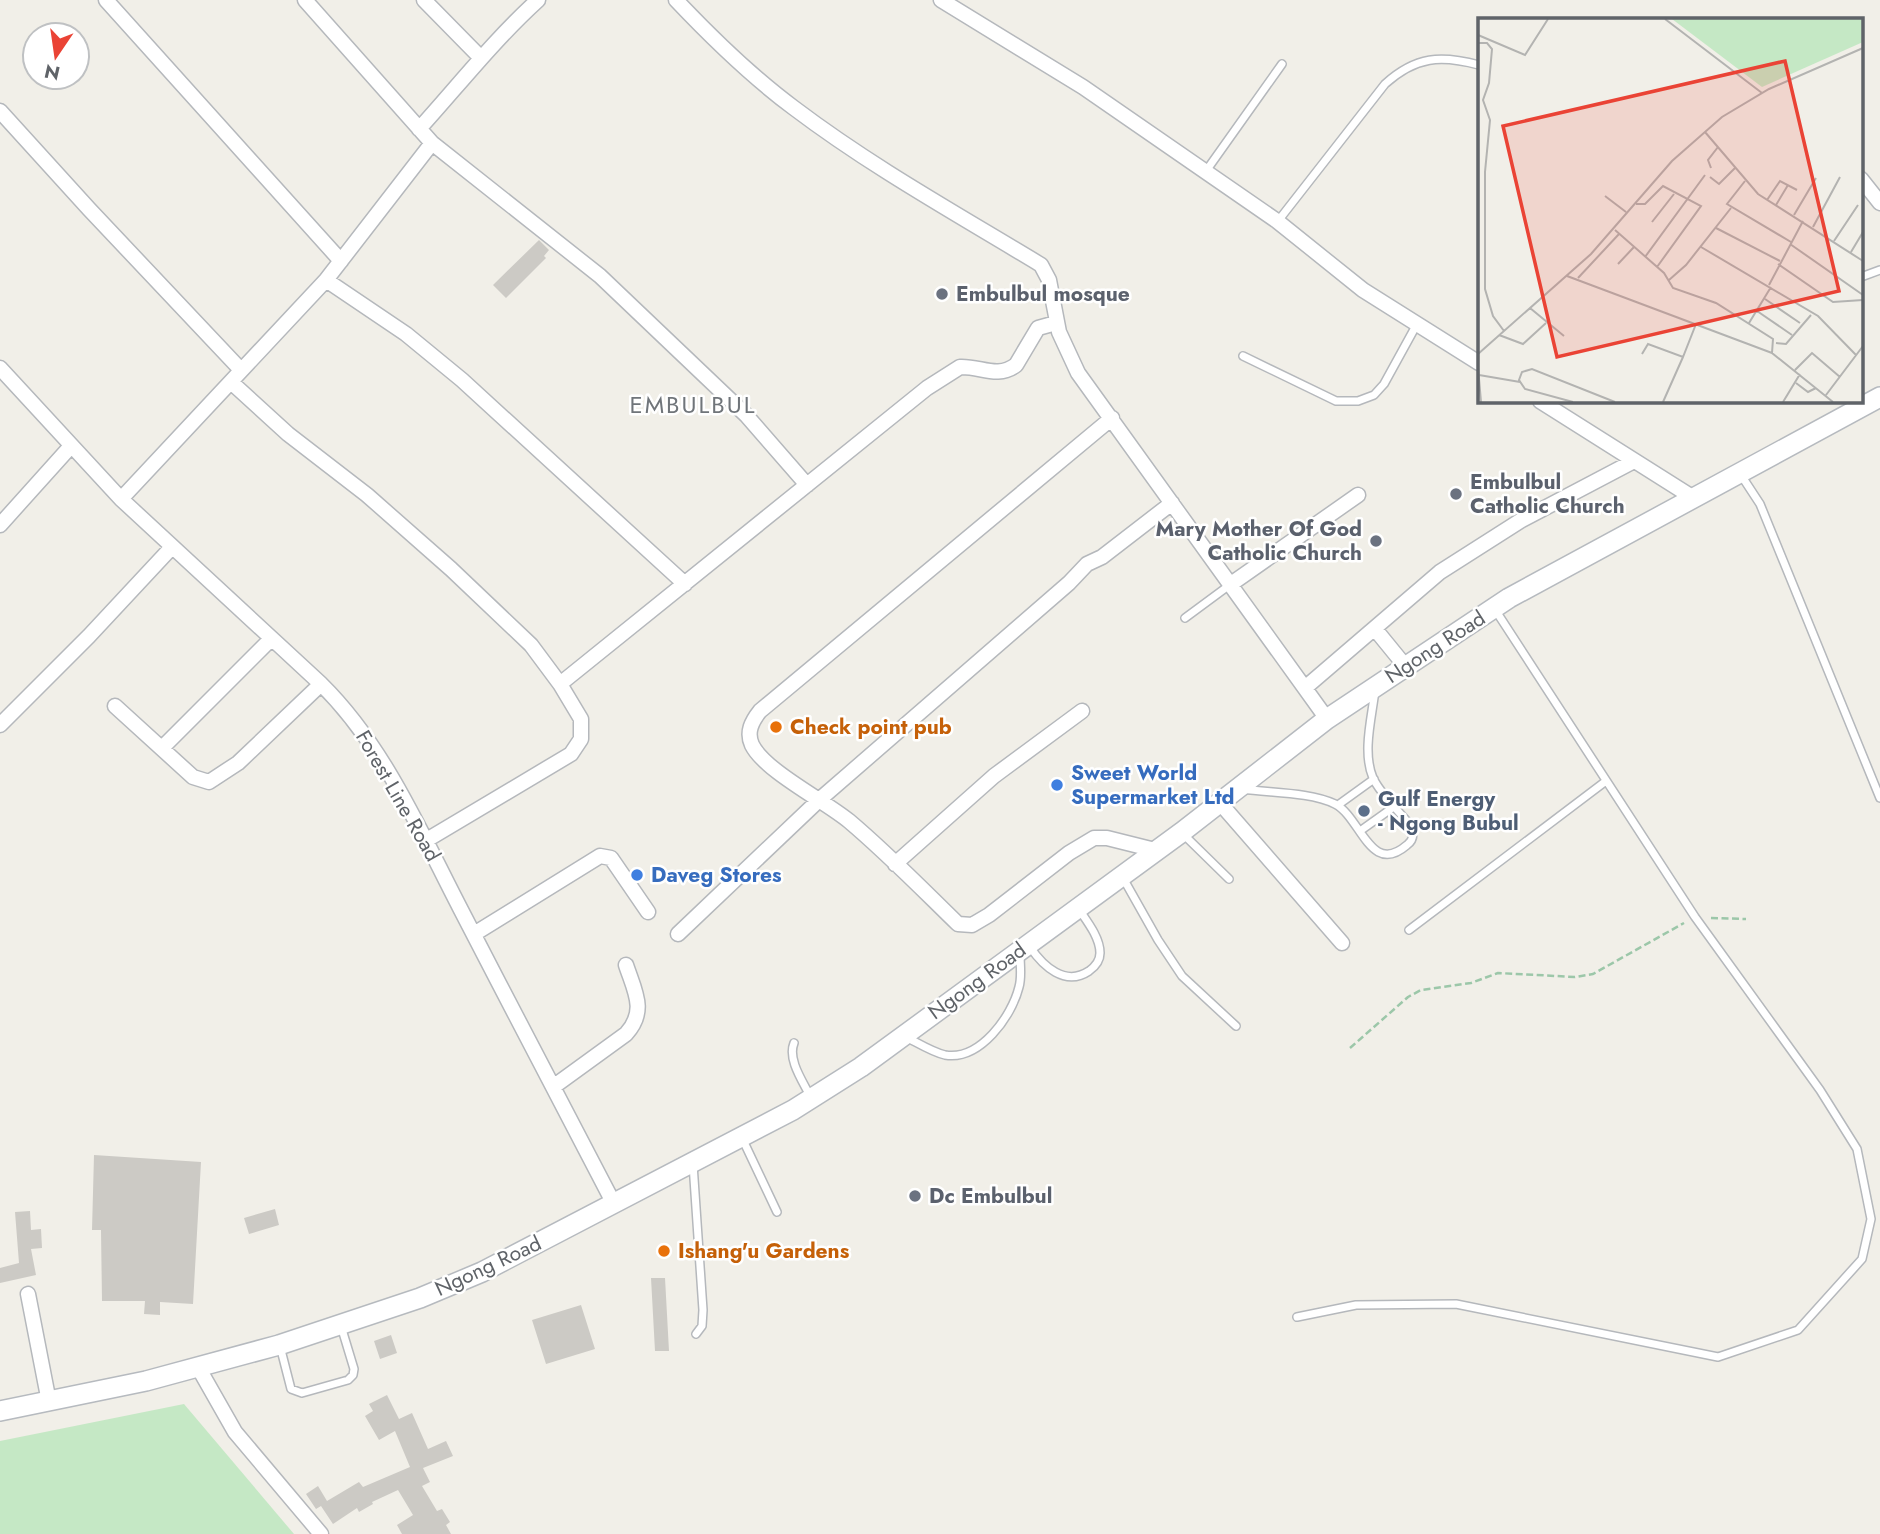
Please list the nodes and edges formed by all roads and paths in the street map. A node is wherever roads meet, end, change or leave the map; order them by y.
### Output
1 (106, 0) edge
2 (305, 0) edge
3 (424, 0) edge
4 (538, 0) edge
5 (676, 0) edge
6 (946, 1) edge
7 (480, 57) junction
8 (1282, 64) dead end
9 (1478, 65) edge
10 (0, 111) edge
11 (419, 129) junction
12 (432, 143) junction
13 (1205, 172) junction
14 (1862, 180) edge
15 (1880, 203) edge
16 (1277, 221) junction
17 (341, 261) junction
18 (1880, 270) edge
19 (1862, 277) edge
20 (326, 280) junction
21 (1056, 323) junction
22 (1417, 324) junction
23 (1243, 356) dead end
24 (1478, 362) edge
25 (0, 368) edge
26 (242, 370) junction
27 (231, 382) junction
28 (1880, 397) edge
29 (1542, 402) edge
30 (1112, 418) junction
31 (71, 446) junction
32 (1634, 461) junction
33 (1739, 471) junction
34 (807, 485) junction
35 (1358, 495) dead end
36 (1692, 497) junction
37 (121, 499) junction
38 (1172, 503) junction
39 (0, 525) edge
40 (172, 547) junction
41 (1231, 583) junction
42 (685, 584) junction
43 (1494, 608) junction
44 (1185, 618) dead end
45 (1375, 629) junction
46 (271, 639) junction
47 (1406, 667) junction
48 (321, 684) junction
49 (559, 684) junction
50 (1376, 686) junction
51 (1306, 687) junction
52 (116, 706) dead end
53 (1082, 711) dead end
54 (1327, 719) junction
55 (0, 725) edge
56 (162, 748) junction
57 (1374, 779) junction
58 (1606, 780) junction
59 (1239, 789) junction
60 (1880, 798) edge
61 (819, 800) junction
62 (1220, 803) junction
63 (1338, 805) junction
64 (1395, 806) junction
65 (1360, 831) junction
66 (1182, 832) junction
67 (425, 841) junction
68 (1156, 850) junction
69 (895, 864) junction
70 (1122, 874) junction
71 (1229, 879) dead end
72 (1077, 906) junction
73 (648, 912) dead end
74 (1695, 917) junction
75 (1746, 919) dead end
76 (1409, 930) dead end
77 (474, 934) junction
78 (678, 934) dead end
79 (1342, 943) dead end
80 (1023, 946) junction
81 (626, 965) dead end
82 (1236, 1026) dead end
83 (902, 1035) junction
84 (794, 1043) dead end
85 (1350, 1048) dead end
86 (553, 1087) junction
87 (812, 1099) junction
88 (742, 1137) junction
89 (692, 1163) junction
90 (614, 1204) junction
91 (777, 1212) dead end
92 (28, 1294) dead end
93 (1297, 1317) dead end
94 (341, 1326) junction
95 (696, 1334) dead end
96 (279, 1345) junction
97 (198, 1367) junction
98 (49, 1402) junction
99 (0, 1411) edge
100 (321, 1534) edge

1 - 17 street
2 - 11 street
3 - 7 street
4 - 7 street
5 - 21 street
6 - 13 street
7 - 11 street
8 - 13 lane
9 - 16 lane
10 - 26 street
11 - 12 street
12 - 17 street
12 - 34 street
13 - 16 street
14 - 15 street
16 - 22 street
17 - 20 street
18 - 19 lane
20 - 26 street
20 - 42 street
21 - 30 street
21 - 34 street
22 - 23 lane
22 - 24 street
25 - 31 street, Forest Line Road
26 - 27 street
27 - 37 street
27 - 49 street
28 - 33 main road, Ngong Road
29 - 32 street
30 - 38 street
30 - 61 street
31 - 37 street, Forest Line Road
31 - 39 street
32 - 36 street
32 - 45 street
33 - 36 main road, Ngong Road
33 - 60 lane
34 - 42 street
35 - 41 street
36 - 43 main road, Ngong Road
37 - 40 street, Forest Line Road
38 - 41 street
38 - 61 street
40 - 46 street, Forest Line Road
40 - 55 street
41 - 44 lane
41 - 51 street
42 - 49 street
43 - 47 main road, Ngong Road
43 - 58 lane
45 - 47 street
45 - 51 street
46 - 48 street, Forest Line Road
46 - 56 street
47 - 50 main road, Ngong Road
48 - 56 street
48 - 67 street, Forest Line Road
49 - 67 street
50 - 54 main road, Ngong Road
50 - 57 lane
51 - 54 street
52 - 56 street
53 - 69 street
54 - 59 main road, Ngong Road
57 - 63 lane
57 - 64 lane
58 - 74 lane
58 - 76 lane
59 - 62 main road, Ngong Road
59 - 63 lane
61 - 69 street
61 - 78 street
62 - 66 main road, Ngong Road
62 - 79 street
63 - 65 lane
64 - 65 lane
64 - 65 lane
66 - 68 main road, Ngong Road
66 - 71 lane
67 - 77 street, Forest Line Road
68 - 69 street
68 - 70 main road, Ngong Road
70 - 72 main road, Ngong Road
70 - 82 lane
72 - 80 main road, Ngong Road
72 - 80 lane
73 - 77 street
74 - 75 path
74 - 85 path
74 - 93 lane
77 - 86 street, Forest Line Road
80 - 83 main road, Ngong Road
80 - 83 lane
81 - 86 street
83 - 87 main road, Ngong Road
84 - 87 lane
86 - 90 street, Forest Line Road
87 - 88 main road, Ngong Road
88 - 89 main road, Ngong Road
88 - 91 lane
89 - 90 main road, Ngong Road
89 - 95 lane
90 - 94 main road, Ngong Road
92 - 98 street
94 - 96 main road, Ngong Road
94 - 96 lane
96 - 97 main road, Ngong Road
97 - 98 main road, Ngong Road
97 - 100 street
98 - 99 main road, Ngong Road

